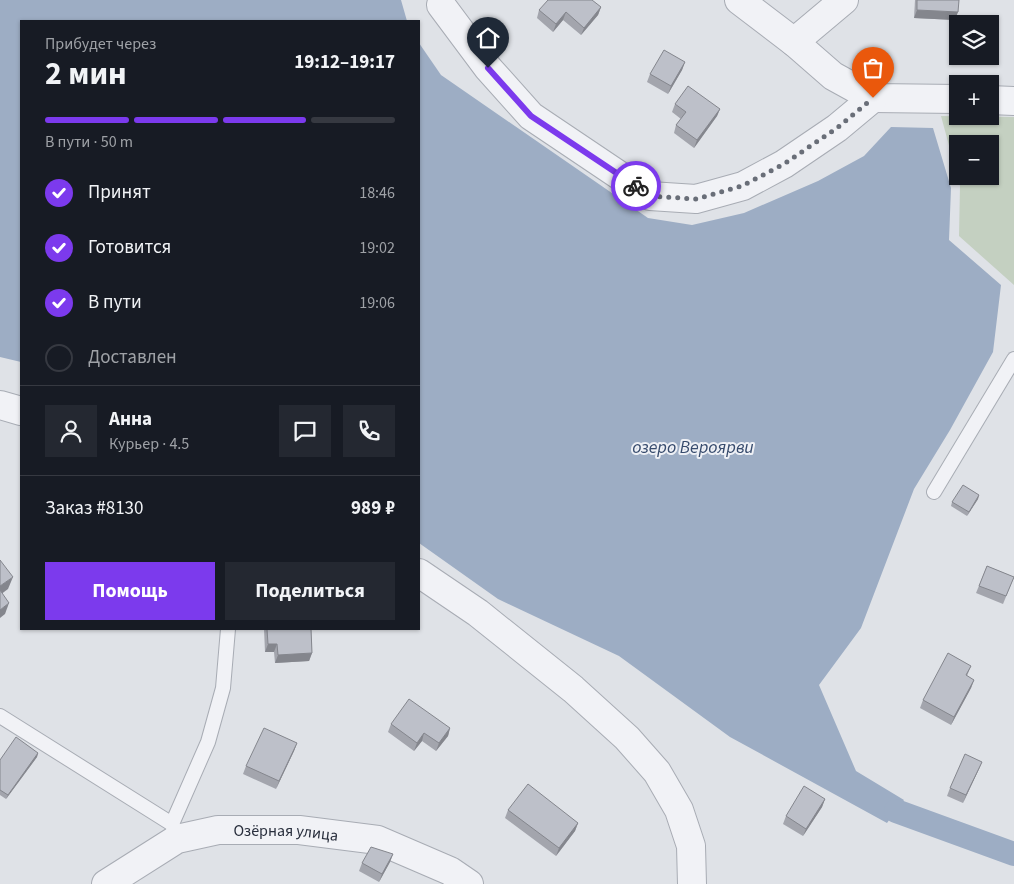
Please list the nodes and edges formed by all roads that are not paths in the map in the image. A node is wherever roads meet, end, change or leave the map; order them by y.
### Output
1 (740, 0) edge
2 (844, 0) edge
3 (441, 6) dead end
4 (794, 42) junction
5 (873, 98) junction
6 (949, 100) edge
7 (999, 100) edge
8 (1014, 101) edge
9 (1014, 358) edge
10 (0, 406) edge
11 (20, 411) edge
12 (934, 492) dead end
13 (420, 574) edge
14 (228, 630) edge
15 (0, 716) edge
16 (174, 832) junction
17 (106, 884) edge
18 (469, 884) edge
19 (692, 884) edge

1 - 4 street
2 - 4 street
3 - 5 street
4 - 5 street
5 - 6 street
7 - 8 street
9 - 12 lane
10 - 11 street
13 - 19 street
14 - 16 lane
15 - 16 lane
16 - 17 street, Озёрная улица
16 - 18 street, Озёрная улица

